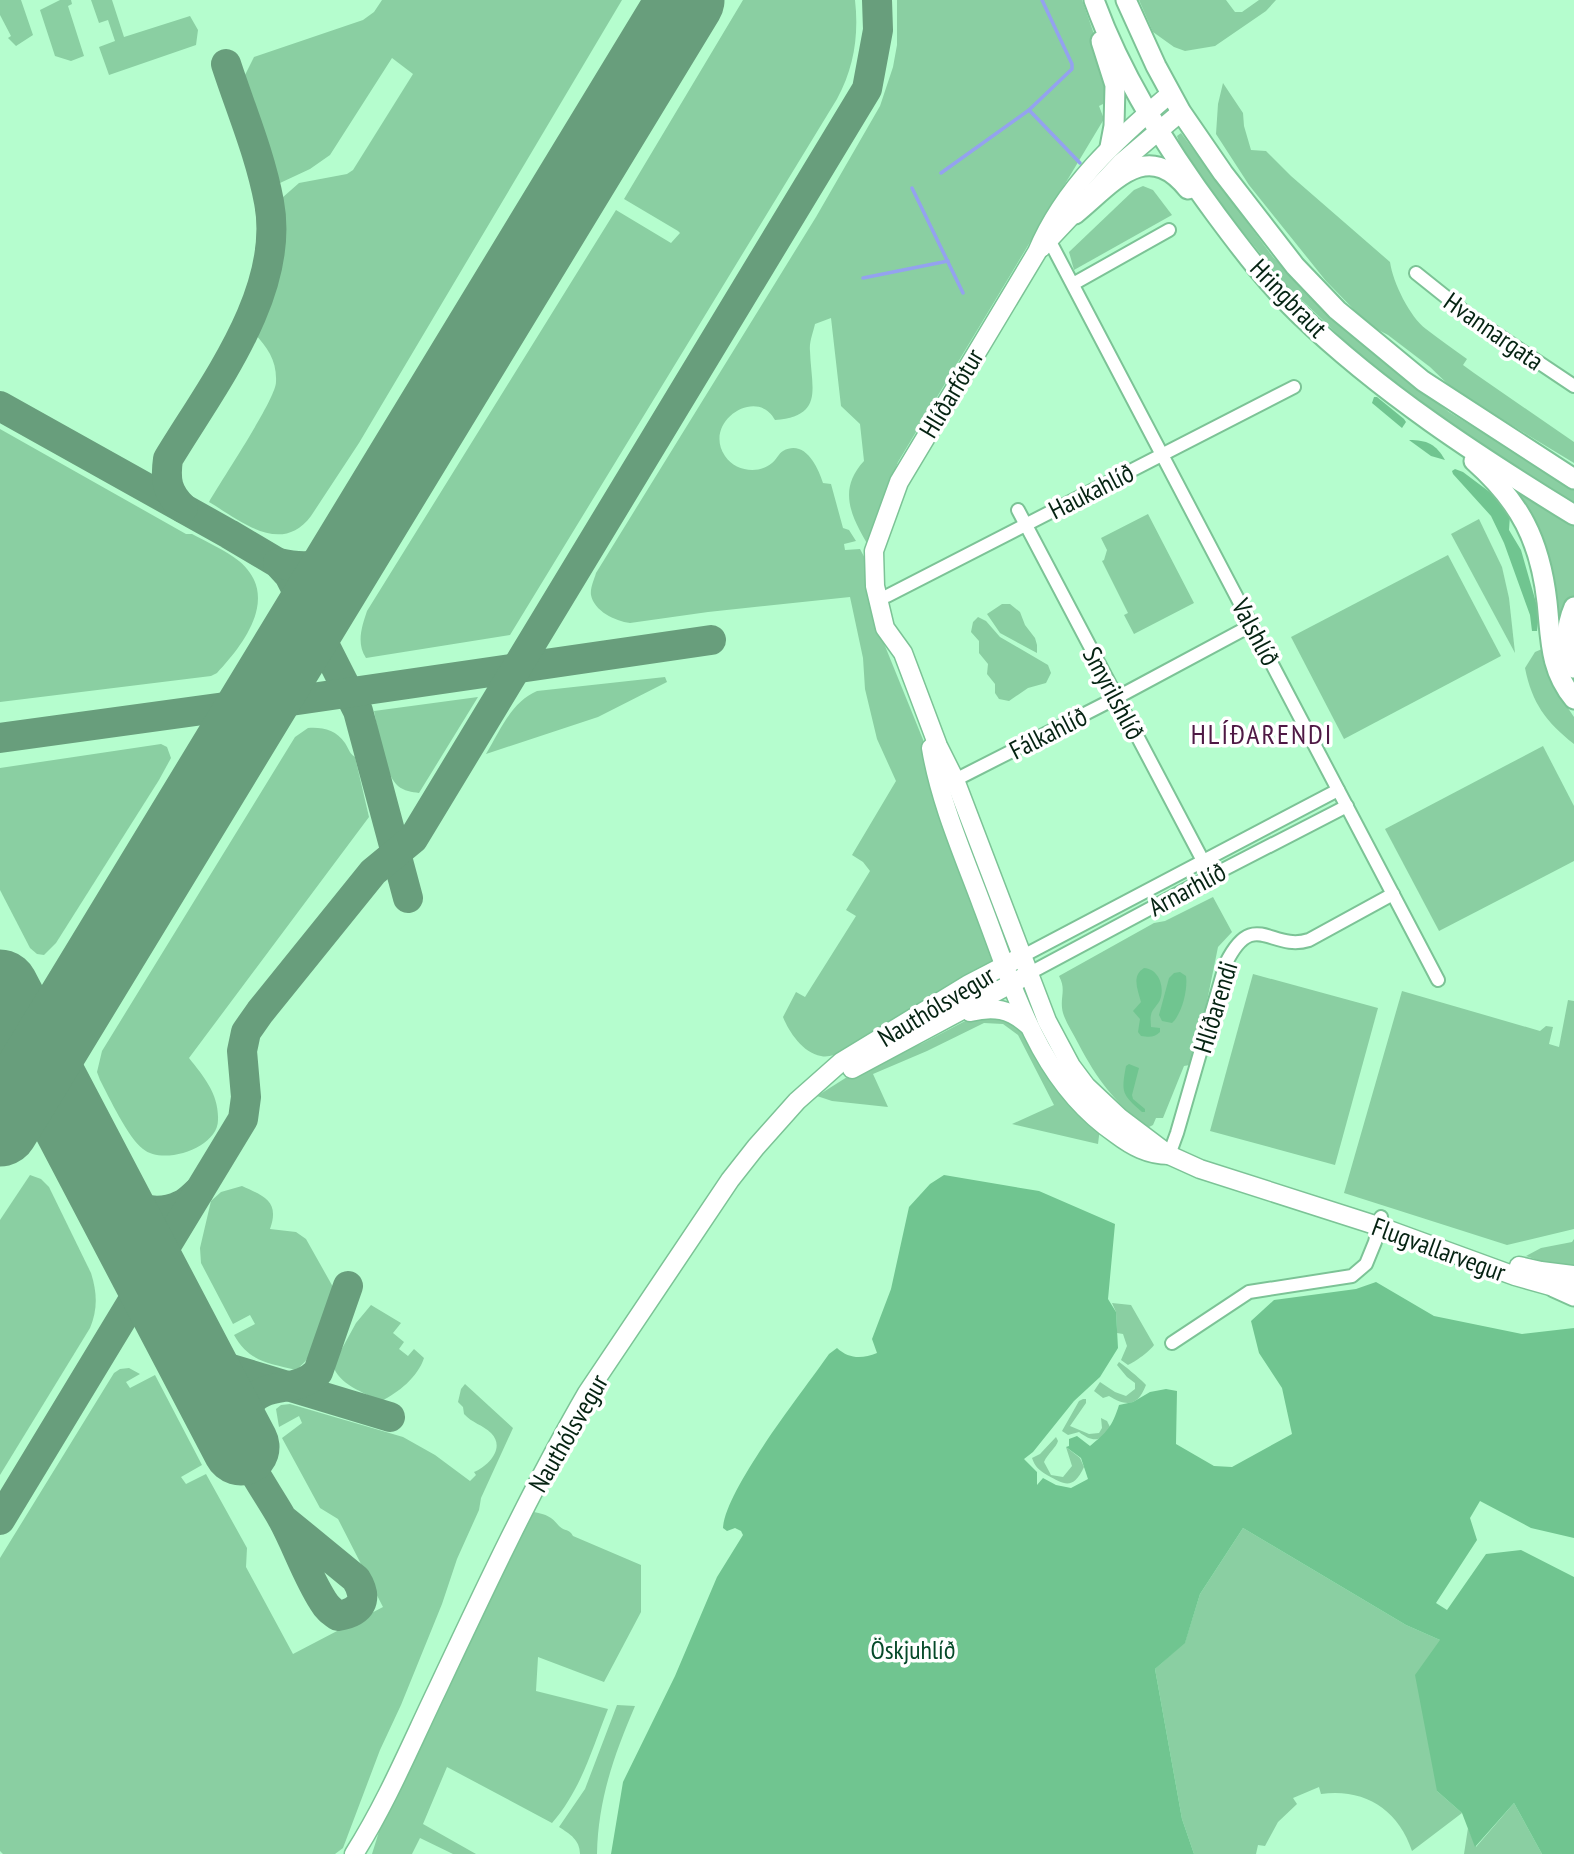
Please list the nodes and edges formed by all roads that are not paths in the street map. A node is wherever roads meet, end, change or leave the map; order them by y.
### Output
1 (1126, 0) edge
2 (1096, 6) edge
3 (1170, 93) junction
4 (1181, 111) junction
5 (1148, 113) junction
6 (1158, 131) junction
7 (1110, 147) junction
8 (1075, 214) junction
9 (1226, 228) junction
10 (1169, 230) dead end
11 (1044, 242) junction
12 (1416, 273) dead end
13 (1073, 285) junction
14 (1574, 386) edge
15 (1294, 387) dead end
16 (1484, 420) junction
17 (1435, 424) junction
18 (1163, 454) junction
19 (1574, 471) edge
20 (1574, 479) edge
21 (1018, 510) dead end
22 (1574, 515) edge
23 (1027, 524) junction
24 (880, 540) junction
25 (887, 596) junction
26 (1574, 607) edge
27 (1252, 625) junction
28 (899, 646) junction
29 (1574, 668) edge
30 (1116, 698) junction
31 (1574, 699) edge
32 (928, 719) junction
33 (955, 780) junction
34 (1338, 790) junction
35 (1347, 806) junction
36 (1203, 862) junction
37 (1211, 876) junction
38 (1392, 894) junction
39 (1021, 957) junction
40 (1005, 965) junction
41 (1028, 975) junction
42 (1438, 980) dead end
43 (1011, 984) junction
44 (945, 1019) junction
45 (1028, 1025) junction
46 (819, 1083) junction
47 (1168, 1155) junction
48 (1379, 1221) junction
49 (1574, 1275) edge
50 (1564, 1287) edge
51 (1574, 1296) edge
52 (1172, 1343) dead end
53 (376, 1820) junction
54 (354, 1854) edge
55 (366, 1854) edge

1 - 3 main road, Hringbraut
2 - 5 main road, Hringbraut
2 - 7 main road
3 - 4 main road, Hringbraut
3 - 5 street, Hlíðarfótur
4 - 6 street, Hlíðarfótur
4 - 16 main road, Hringbraut
5 - 6 main road, Hringbraut
5 - 7 street, Hlíðarfótur
6 - 8 street, Hlíðarfótur
6 - 9 main road, Hringbraut
7 - 11 street, Hlíðarfótur
8 - 9 main road
8 - 11 street, Hlíðarfótur
9 - 17 main road, Hringbraut
10 - 13 street
11 - 13 street, Valshlíð
11 - 24 street, Hlíðarfótur
12 - 14 street, Hvannargata
13 - 18 street, Valshlíð
15 - 18 street, Haukahlíð
16 - 19 main road
16 - 20 main road, Hringbraut
17 - 22 main road, Hringbraut
17 - 31 main road
18 - 23 street, Haukahlíð
18 - 27 street, Valshlíð
21 - 23 street, Smyrilshlíð
23 - 25 street, Haukahlíð
23 - 30 street, Smyrilshlíð
24 - 25 street, Hlíðarfótur
24 - 28 street, Hlíðarfótur
25 - 28 street, Hlíðarfótur
26 - 29 main road
27 - 30 street, Fálkahlíð
27 - 34 street, Valshlíð
28 - 32 street, Hlíðarfótur
30 - 33 street, Fálkahlíð
30 - 36 street, Smyrilshlíð
32 - 33 street, Hlíðarfótur
32 - 40 street, Hlíðarfótur
33 - 39 street, Hlíðarfótur
34 - 35 street, Valshlíð
34 - 36 street, Arnarhlíð
35 - 37 street, Arnarhlíð
35 - 38 street, Valshlíð
36 - 37 street, Smyrilshlíð
36 - 39 street, Arnarhlíð
37 - 41 street, Arnarhlíð
38 - 42 street, Valshlíð
38 - 47 street, Hlíðarendi
39 - 40 street, Nauthólsvegur
39 - 41 street, Hlíðarfótur
40 - 43 street, Flugvallarvegur
40 - 46 street, Nauthólsvegur
41 - 43 street, Nauthólsvegur
41 - 47 street, Flugvallarvegur
43 - 44 street, Nauthólsvegur
43 - 45 street, Flugvallarvegur
44 - 45 street
44 - 46 street, Nauthólsvegur
45 - 47 street, Flugvallarvegur
46 - 53 street, Nauthólsvegur
47 - 48 street, Flugvallarvegur
48 - 49 street, Flugvallarvegur
48 - 50 street, Flugvallarvegur
48 - 52 street
50 - 51 main road
53 - 54 street, Nauthólsvegur
53 - 55 street, Nauthólsvegur

